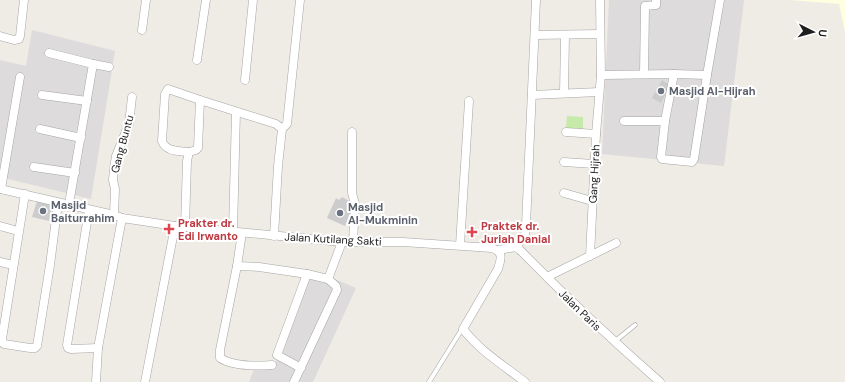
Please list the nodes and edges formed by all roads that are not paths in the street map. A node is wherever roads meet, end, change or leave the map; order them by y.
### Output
1 (24, 0) edge
2 (146, 0) edge
3 (206, 0) edge
4 (253, 0) edge
5 (300, 0) edge
6 (536, 0) edge
7 (600, 0) edge
8 (656, 0) edge
9 (720, 0) edge
10 (142, 30) dead end
11 (565, 34) junction
12 (600, 34) junction
13 (534, 35) junction
14 (0, 36) edge
15 (50, 53) dead end
16 (197, 60) dead end
17 (93, 64) junction
18 (109, 67) dead end
19 (644, 74) junction
20 (674, 74) junction
21 (601, 75) junction
22 (706, 75) junction
23 (20, 77) dead end
24 (245, 80) dead end
25 (599, 92) junction
26 (564, 93) junction
27 (42, 95) dead end
28 (532, 95) junction
29 (132, 97) dead end
30 (200, 100) junction
31 (87, 101) junction
32 (469, 101) dead end
33 (236, 112) junction
34 (624, 121) dead end
35 (665, 121) junction
36 (40, 129) dead end
37 (282, 129) junction
38 (352, 132) dead end
39 (566, 132) dead end
40 (596, 134) junction
41 (81, 138) junction
42 (189, 152) junction
43 (564, 162) dead end
44 (594, 164) junction
45 (34, 167) dead end
46 (75, 173) junction
47 (0, 189) edge
48 (564, 193) dead end
49 (25, 194) junction
50 (592, 201) junction
51 (58, 203) junction
52 (70, 204) junction
53 (90, 210) junction
54 (114, 215) junction
55 (122, 218) junction
56 (0, 226) edge
57 (175, 226) junction
58 (185, 227) junction
59 (18, 231) junction
60 (233, 231) junction
61 (242, 233) junction
62 (274, 236) junction
63 (342, 242) junction
64 (353, 242) junction
65 (616, 243) dead end
66 (460, 245) junction
67 (516, 247) junction
68 (498, 250) junction
69 (590, 256) junction
70 (0, 262) edge
71 (13, 265) junction
72 (237, 266) junction
73 (307, 274) junction
74 (547, 277) junction
75 (328, 279) junction
76 (4, 295) edge
77 (635, 325) dead end
78 (463, 329) junction
79 (2, 330) edge
80 (614, 342) junction
81 (98, 348) junction
82 (272, 365) dead end
83 (301, 368) junction
84 (96, 382) edge
85 (145, 382) edge
86 (294, 382) edge
87 (429, 382) edge
88 (525, 382) edge
89 (660, 382) edge

1 - 14 street
2 - 10 street
3 - 16 street
4 - 24 street
5 - 37 street
6 - 13 street
7 - 12 street, Gang Hijrah
8 - 19 street
9 - 22 street
11 - 12 street
11 - 13 street
11 - 26 street
12 - 21 street, Gang Hijrah
13 - 28 street
15 - 17 street
17 - 18 street
17 - 31 street
19 - 20 street
19 - 21 street
20 - 22 street
20 - 35 street
21 - 25 street, Gang Hijrah
22 - 35 street
23 - 47 street
25 - 26 street
25 - 40 street, Gang Hijrah
26 - 28 street
27 - 31 street
28 - 67 street
29 - 54 street, Gang Buntu
30 - 33 street
30 - 42 street
30 - 42 street
31 - 41 street
32 - 66 street
33 - 37 street
33 - 60 street
34 - 35 street
36 - 41 street
37 - 62 street
38 - 64 street
39 - 40 street
40 - 44 street, Gang Hijrah
41 - 46 street
42 - 58 street
43 - 44 street
44 - 50 street, Gang Hijrah
45 - 46 street
46 - 52 street
47 - 49 street, Jalan Kutilang Sakti
48 - 50 street
49 - 51 street, Jalan Kutilang Sakti
49 - 59 street
50 - 69 street, Gang Hijrah
51 - 52 street, Jalan Kutilang Sakti
51 - 79 street
52 - 53 street, Jalan Kutilang Sakti
53 - 54 street, Jalan Kutilang Sakti
53 - 81 street
54 - 55 street, Jalan Kutilang Sakti
55 - 57 street, Jalan Kutilang Sakti
55 - 81 street
56 - 59 street
57 - 58 street, Jalan Kutilang Sakti
57 - 85 street
58 - 60 street, Jalan Kutilang Sakti
59 - 71 street
60 - 61 street, Jalan Kutilang Sakti
61 - 62 street, Jalan Kutilang Sakti
61 - 72 street
62 - 63 street, Jalan Kutilang Sakti
63 - 64 street, Jalan Kutilang Sakti
63 - 75 street
64 - 66 street, Jalan Kutilang Sakti
65 - 69 street
66 - 68 street, Jalan Kutilang Sakti
67 - 68 street
67 - 74 street, Jalan Paris
68 - 78 street
69 - 74 street
70 - 71 street
71 - 76 street
72 - 73 street
72 - 82 street
73 - 75 street
73 - 83 street
74 - 80 street, Jalan Paris
75 - 83 street
76 - 79 street
77 - 80 lane
78 - 87 lane
78 - 88 street
80 - 89 street, Jalan Paris
81 - 84 street
83 - 86 street

